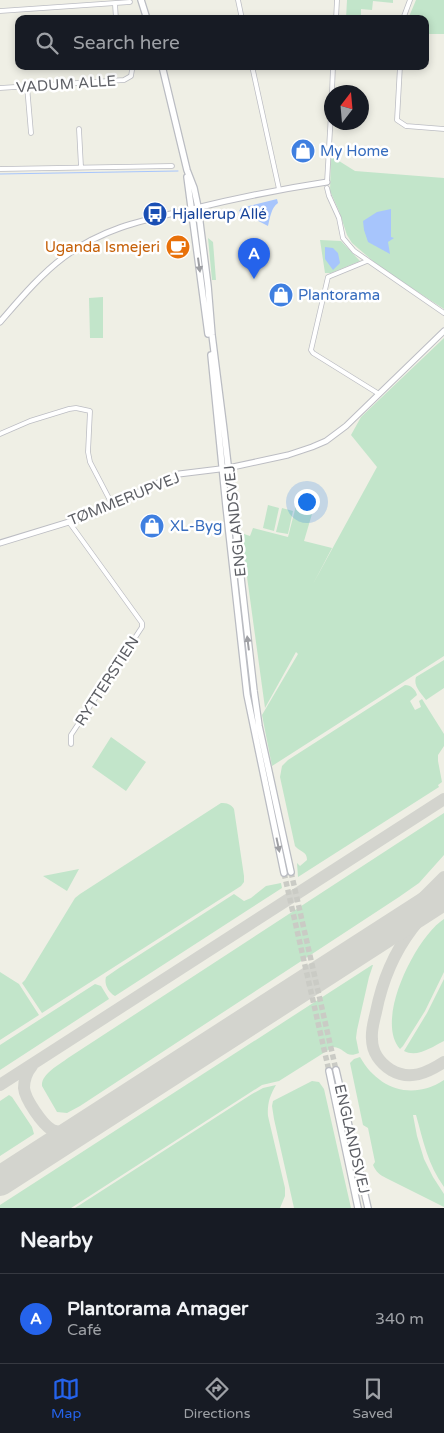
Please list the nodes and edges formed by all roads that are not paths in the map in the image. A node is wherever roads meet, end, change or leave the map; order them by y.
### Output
1 (141, 0) edge
2 (238, 0) edge
3 (337, 0) edge
4 (410, 0) edge
5 (130, 2) dead end
6 (115, 4) junction
7 (0, 11) edge
8 (116, 15) edge
9 (146, 15) edge
10 (241, 15) edge
11 (336, 15) edge
12 (404, 15) edge
13 (132, 70) edge
14 (163, 70) edge
15 (253, 70) edge
16 (333, 70) edge
17 (400, 70) edge
18 (332, 85) edge
19 (27, 86) junction
20 (0, 88) edge
21 (79, 129) dead end
22 (444, 129) edge
23 (330, 130) edge
24 (31, 133) dead end
25 (172, 166) dead end
26 (82, 167) junction
27 (0, 169) edge
28 (187, 170) junction
29 (327, 182) joint
30 (327, 188) dead end
31 (280, 189) junction
32 (198, 207) junction
33 (191, 209) junction
34 (367, 261) junction
35 (444, 313) edge
36 (0, 322) edge
37 (444, 331) edge
38 (379, 394) junction
39 (0, 434) edge
40 (225, 469) junction
41 (113, 506) junction
42 (69, 522) junction
43 (0, 543) edge
44 (71, 744) dead end
45 (291, 872) tunnel mouth
46 (284, 873) tunnel mouth
47 (336, 1070) tunnel mouth
48 (329, 1071) tunnel mouth
49 (358, 1208) edge
50 (368, 1208) edge

1 - 9 main road
2 - 10 street
3 - 11 street
4 - 12 street
5 - 6 street
6 - 7 street
6 - 8 street
13 - 19 street, VADUM ALLE
14 - 28 main road, ENGLANDSVEJ
15 - 31 street
16 - 18 street
17 - 22 street
19 - 20 street, VADUM ALLE
19 - 24 street
21 - 26 street
23 - 29 street
25 - 26 street
26 - 27 street
28 - 32 main road, ENGLANDSVEJ
28 - 33 main road, ENGLANDSVEJ
29 - 31 street
30 - 34 street
31 - 32 street
32 - 33 street
32 - 40 main road, ENGLANDSVEJ
33 - 36 street
33 -> 40 main road, ENGLANDSVEJ
34 - 35 street
34 - 38 street
37 - 38 street, TØMMERUPVEJ
38 - 40 street, TØMMERUPVEJ
39 - 41 street
40 - 41 street, TØMMERUPVEJ
45 -> 40 main road, ENGLANDSVEJ
40 -> 46 main road, ENGLANDSVEJ
41 - 42 street, TØMMERUPVEJ
42 - 43 street, TØMMERUPVEJ
42 - 44 street, RYTTERSTIEN
47 - 50 main road, ENGLANDSVEJ
48 - 49 main road, ENGLANDSVEJ

